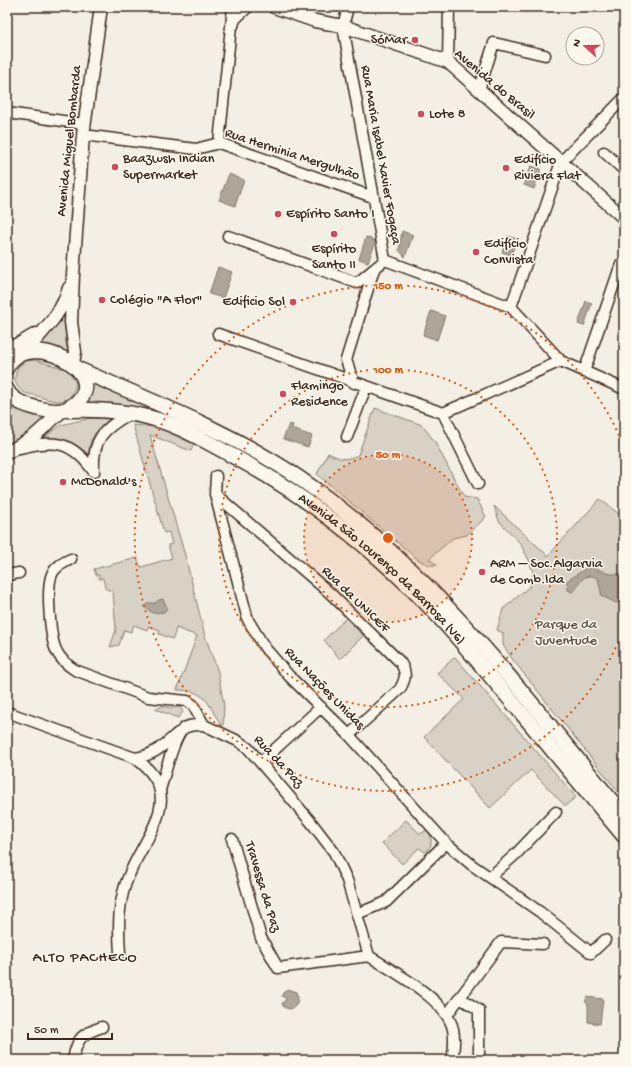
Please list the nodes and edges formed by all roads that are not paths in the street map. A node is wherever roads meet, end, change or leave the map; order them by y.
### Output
1 (233, 7) edge
2 (248, 7) edge
3 (274, 7) edge
4 (348, 7) edge
5 (449, 7) edge
6 (100, 8) edge
7 (343, 26) junction
8 (231, 34) junction
9 (545, 55) dead end
10 (448, 62) junction
11 (479, 90) junction
12 (624, 98) edge
13 (7, 113) edge
14 (84, 129) junction
15 (218, 143) junction
16 (604, 152) dead end
17 (561, 162) junction
18 (624, 170) edge
19 (373, 197) junction
20 (624, 218) edge
21 (228, 236) dead end
22 (386, 260) junction
23 (621, 264) dead end
24 (374, 269) junction
25 (73, 275) junction
26 (511, 307) junction
27 (48, 327) junction
28 (218, 334) dead end
29 (7, 347) edge
30 (7, 351) edge
31 (24, 352) junction
32 (560, 361) junction
33 (7, 367) edge
34 (76, 367) junction
35 (584, 372) junction
36 (354, 383) junction
37 (366, 387) junction
38 (624, 389) edge
39 (7, 393) edge
40 (65, 410) junction
41 (443, 413) junction
42 (130, 414) junction
43 (347, 437) dead end
44 (9, 452) edge
45 (216, 476) dead end
46 (478, 484) dead end
47 (216, 494) junction
48 (71, 559) dead end
49 (19, 573) dead end
50 (7, 575) edge
51 (321, 707) junction
52 (7, 712) edge
53 (204, 725) junction
54 (182, 729) junction
55 (349, 735) junction
56 (134, 758) junction
57 (261, 762) junction
58 (160, 790) junction
59 (556, 812) dead end
60 (624, 816) edge
61 (624, 836) edge
62 (232, 839) dead end
63 (446, 842) junction
64 (490, 877) junction
65 (357, 914) junction
66 (605, 940) dead end
67 (543, 944) dead end
68 (120, 953) dead end
69 (369, 956) junction
70 (460, 998) junction
71 (447, 1015) junction
72 (102, 1027) dead end
73 (73, 1060) edge
74 (452, 1060) edge
75 (479, 1060) edge

1 - 8 street
2 - 8 street
3 - 7 street, Avenida do Brasil
4 - 7 street
5 - 10 street
6 - 14 street, Avenida Miguel Bombarda
7 - 10 street, Avenida do Brasil
7 - 19 street, Rua Maria Isabel Xavier Fogaça
8 - 15 street
9 - 11 street
10 - 11 street, Avenida do Brasil
11 - 17 street, Avenida do Brasil
12 - 17 street
13 - 14 street, Rua Herminia Mergulhão
14 - 15 street, Rua Herminia Mergulhão
14 - 25 street, Avenida Miguel Bombarda
15 - 19 street, Rua Herminia Mergulhão
16 - 18 street
17 - 20 street, Avenida do Brasil
17 - 26 street
19 - 22 street, Rua Maria Isabel Xavier Fogaça
21 - 24 street, Rua Maria Isabel Xavier Fogaça
22 - 24 street, Rua Maria Isabel Xavier Fogaça
22 - 26 street
23 - 35 street
24 - 36 street
25 - 27 street
25 - 34 street
26 - 32 street
27 - 29 street
27 - 31 street
28 - 36 street
30 - 31 main road, Avenida São Lourenço da Barrosa (V6)
31 - 33 main road
31 - 34 main road, Avenida São Lourenço da Barrosa (V6)
32 - 35 street
32 - 41 street
34 - 40 main road
34 - 60 main road, Avenida São Lourenço da Barrosa (V6)
35 - 38 street
36 - 37 street
37 - 41 street
37 - 43 street
39 - 40 main road, Avenida São Lourenço da Barrosa (V6)
40 - 42 main road, Avenida São Lourenço da Barrosa (V6)
40 - 44 street
41 - 46 street
42 - 44 street
42 - 61 main road, Avenida São Lourenço da Barrosa (V6)
45 - 47 street, Rua Nações Unidas
47 - 51 street, Rua Nações Unidas
47 - 55 street, Rua da UNICEF
48 - 53 street
49 - 50 street
51 - 55 street, Rua Nações Unidas
51 - 57 street
52 - 56 street
53 - 54 street
53 - 57 street, Rua da Paz
54 - 56 street
54 - 58 street
55 - 63 street, Rua Nações Unidas
56 - 58 street
57 - 65 street, Rua da Paz
58 - 68 street
59 - 64 street
62 - 69 street, Travessa da Paz
63 - 64 street, Rua Nações Unidas
63 - 65 street
64 - 66 street, Rua Nações Unidas
65 - 69 street, Rua da Paz
67 - 70 street
69 - 71 street
70 - 71 street
70 - 75 street
71 - 74 street
72 - 73 street

